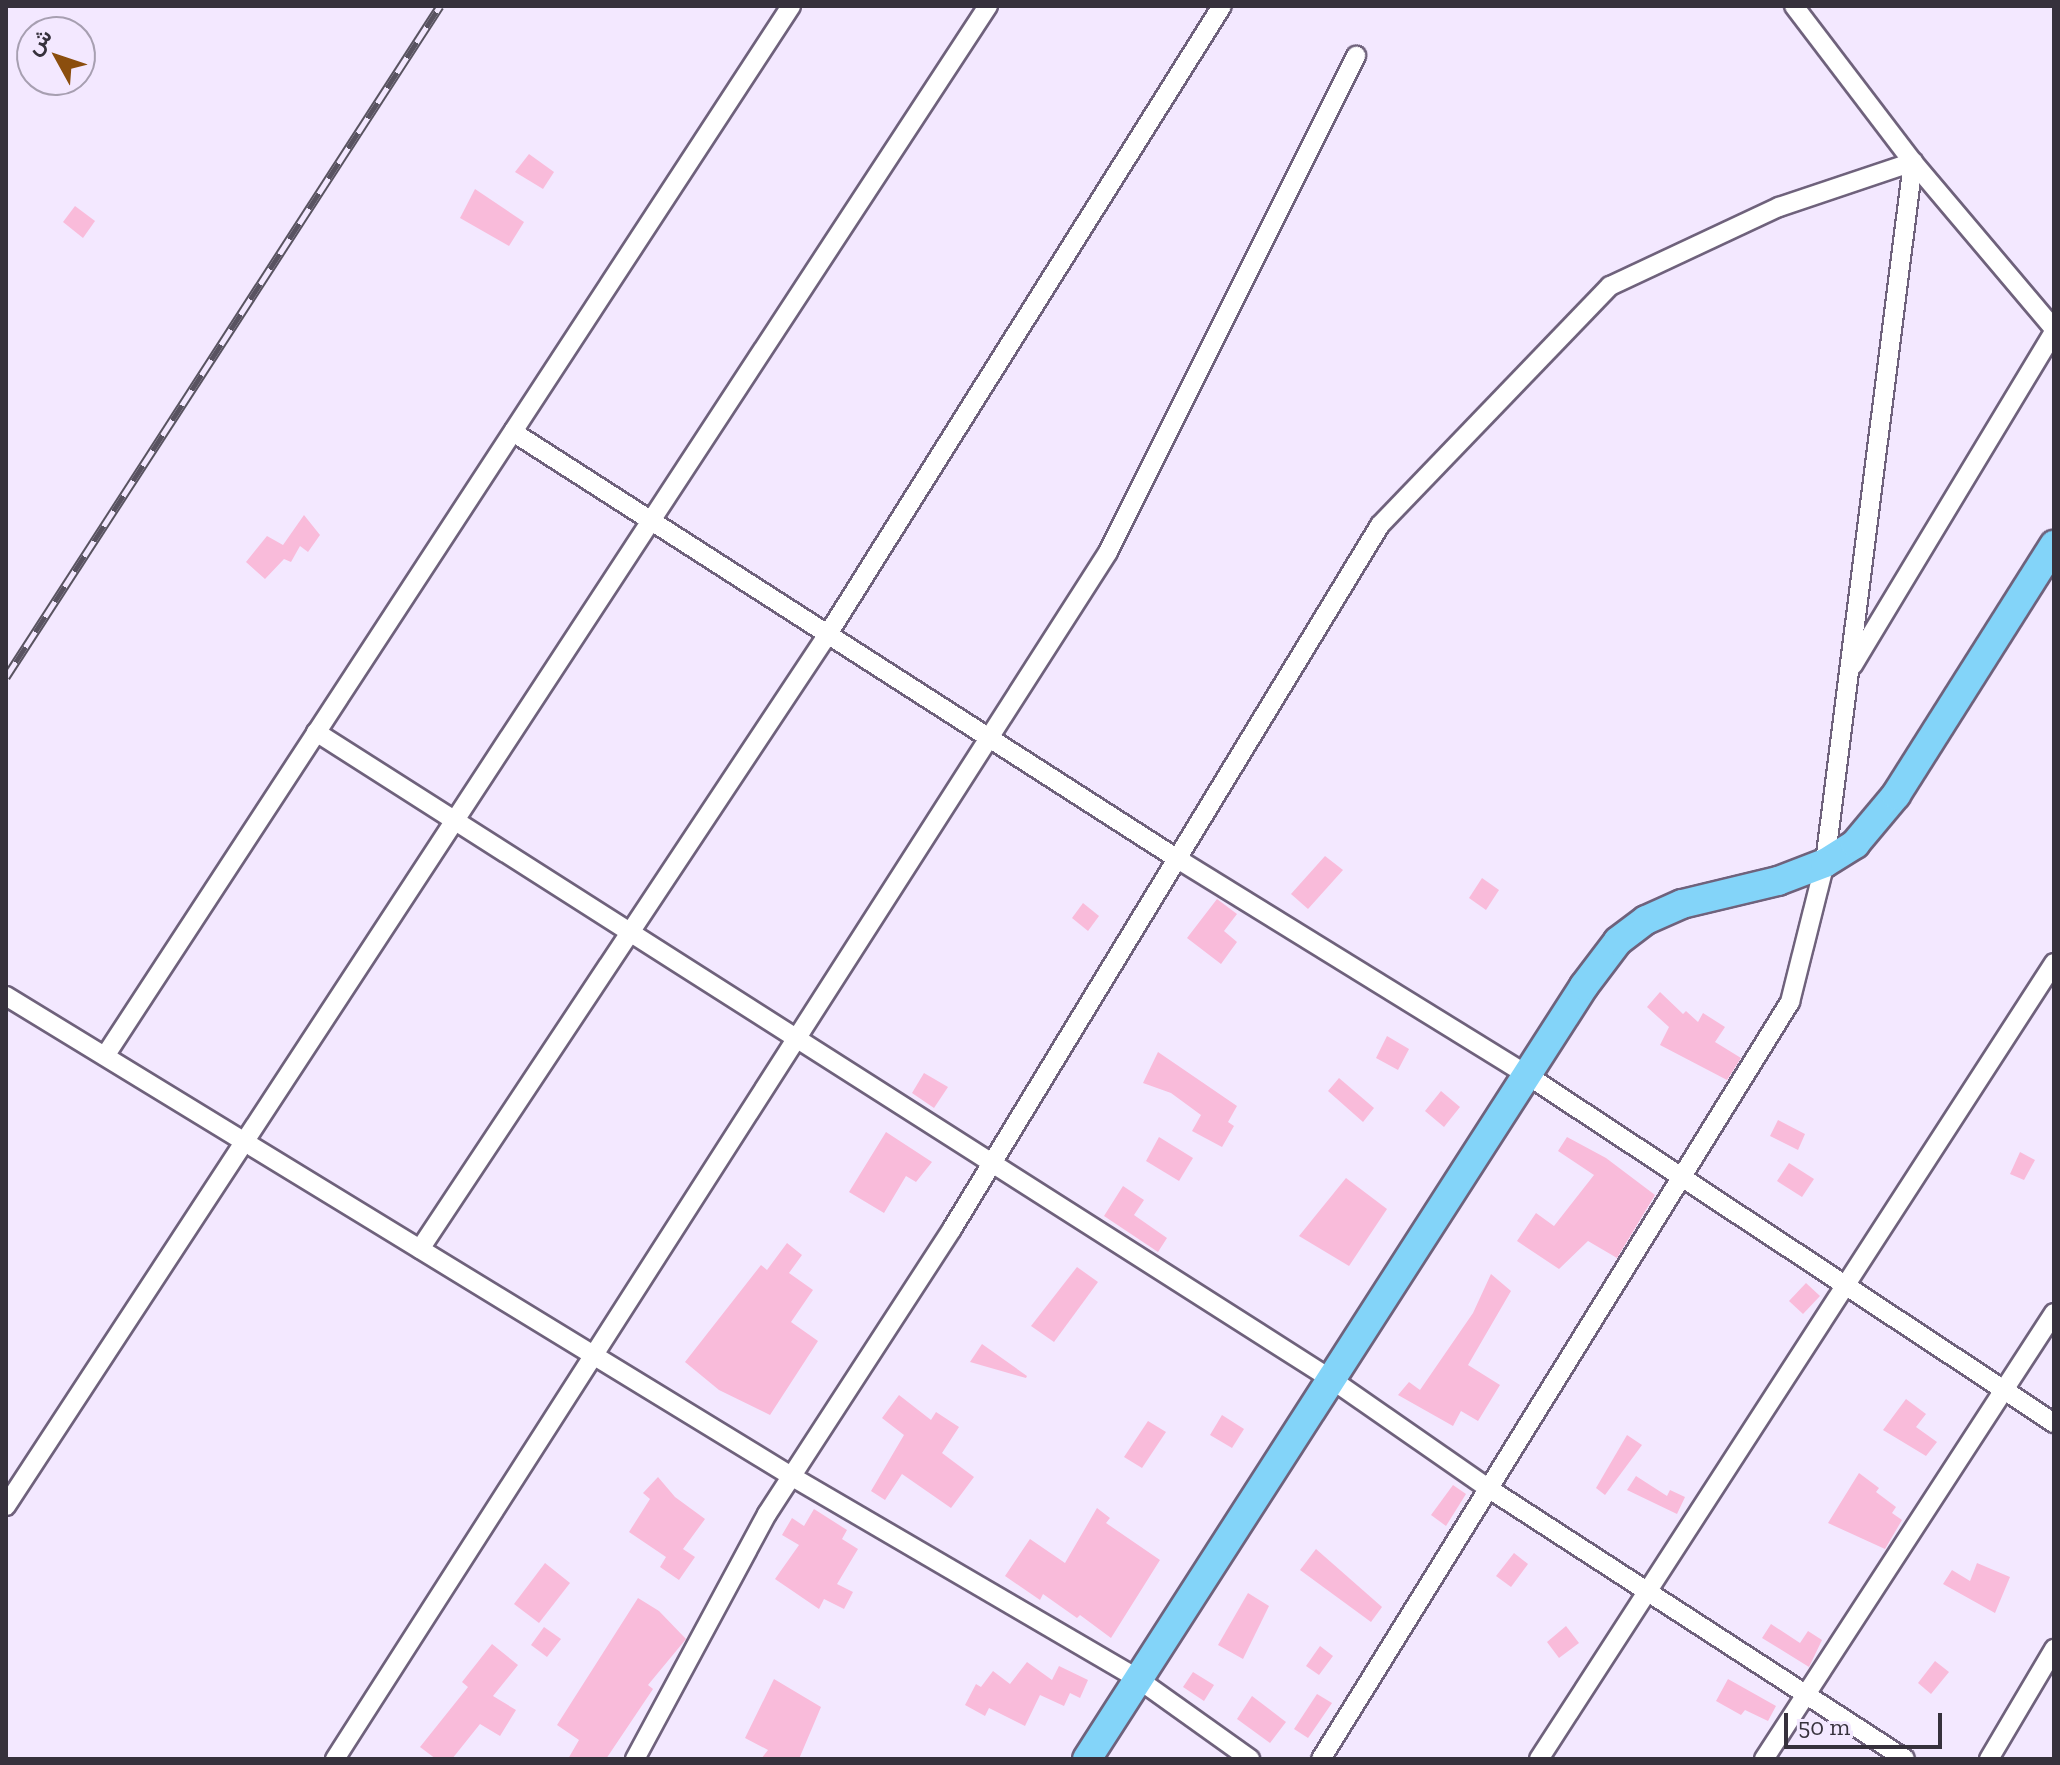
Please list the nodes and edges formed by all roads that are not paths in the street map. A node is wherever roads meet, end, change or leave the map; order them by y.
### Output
1 (791, 6) edge
2 (988, 6) edge
3 (1222, 6) edge
4 (1794, 6) edge
5 (1356, 56) dead end
6 (1913, 162) junction
7 (2054, 331) edge
8 (513, 432) junction
9 (651, 521) junction
10 (2054, 545) edge
11 (828, 634) junction
12 (1849, 671) junction
13 (316, 732) junction
14 (989, 737) junction
15 (454, 821) junction
16 (1176, 858) junction
17 (1825, 863) junction
18 (629, 933) junction
19 (2054, 963) edge
20 (6, 996) edge
21 (796, 1040) junction
22 (105, 1056) junction
23 (1527, 1075) junction
24 (244, 1142) junction
25 (991, 1166) junction
26 (1681, 1177) junction
27 (420, 1249) junction
28 (1847, 1286) junction
29 (2054, 1313) edge
30 (594, 1355) junction
31 (1331, 1379) junction
32 (2007, 1392) junction
33 (2054, 1423) edge
34 (791, 1476) junction
35 (1488, 1488) junction
36 (6, 1506) edge
37 (1646, 1591) junction
38 (2054, 1649) edge
39 (1138, 1679) junction
40 (1805, 1694) junction
41 (335, 1759) edge
42 (635, 1759) edge
43 (1087, 1759) edge
44 (1250, 1759) edge
45 (1321, 1759) edge
46 (1539, 1759) edge
47 (1764, 1759) edge
48 (1905, 1759) edge
49 (1989, 1759) edge

1 - 8 street
2 - 9 street
3 - 11 street
4 - 6 street
5 - 14 street
6 - 7 street
6 - 12 street
6 - 16 street
7 - 12 street
8 - 9 street
8 - 13 street
9 - 11 street
9 - 15 street
10 - 17 main road
11 - 14 street
11 - 18 street
12 - 17 street
13 - 15 street
13 - 22 street
14 - 16 street
14 - 21 street
15 - 18 street
15 - 24 street
16 - 23 street
16 - 25 street
17 - 23 main road
17 - 26 street
18 - 21 street
18 - 27 street
19 - 28 street
20 - 22 street
21 - 25 street
21 - 30 street
22 - 24 street
23 - 26 street
23 - 31 main road
24 - 27 street
24 - 36 street
25 - 31 street
25 - 34 street
26 - 28 street
26 - 35 street
27 - 30 street
28 - 32 street
28 - 37 street
29 - 32 street
30 - 34 street
30 - 41 street
31 - 35 street
31 - 39 main road
32 - 33 street
32 - 40 street
34 - 39 street
34 - 42 street
35 - 37 street
35 - 45 street
37 - 40 street
37 - 46 street
38 - 49 street
39 - 43 main road
39 - 44 street
40 - 47 street
40 - 48 street

